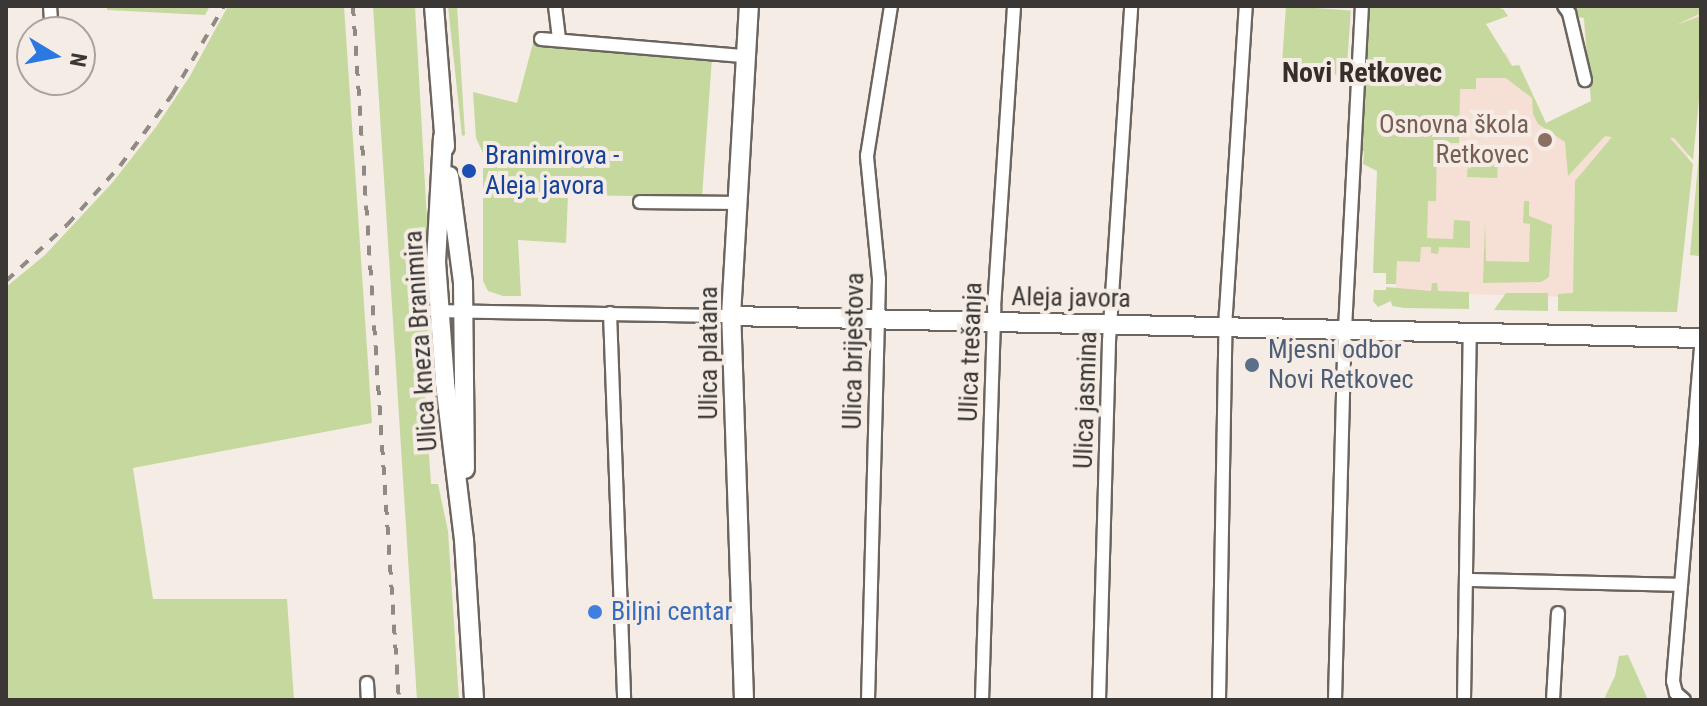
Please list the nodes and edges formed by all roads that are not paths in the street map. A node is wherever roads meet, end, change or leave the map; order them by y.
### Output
1 (434, 6) edge
2 (555, 6) edge
3 (749, 6) edge
4 (891, 6) edge
5 (1014, 6) edge
6 (1131, 6) edge
7 (1246, 6) edge
8 (1362, 6) edge
9 (1564, 6) edge
10 (541, 39) dead end
11 (559, 40) junction
12 (745, 56) junction
13 (1585, 80) dead end
14 (443, 137) junction
15 (640, 202) dead end
16 (738, 203) junction
17 (439, 311) junction
18 (464, 311) junction
19 (610, 313) junction
20 (731, 316) junction
21 (877, 321) junction
22 (994, 323) junction
23 (1110, 325) junction
24 (1226, 327) junction
25 (1345, 329) junction
26 (1470, 332) junction
27 (1701, 338) edge
28 (1701, 345) edge
29 (464, 540) junction
30 (1467, 580) junction
31 (1680, 585) junction
32 (1558, 613) dead end
33 (367, 683) dead end
34 (368, 700) edge
35 (474, 700) edge
36 (624, 700) edge
37 (744, 700) edge
38 (868, 700) edge
39 (982, 700) edge
40 (1099, 700) edge
41 (1219, 700) edge
42 (1335, 700) edge
43 (1464, 700) edge
44 (1553, 700) edge
45 (1684, 700) edge

1 - 14 street, Ulica kneza Branimira
2 - 11 street
3 - 12 street, Ulica platana
4 - 21 street, Ulica brijestova
5 - 22 street, Ulica trešanja
6 - 23 street, Ulica jasmina
7 - 24 street
8 - 25 street
9 - 13 street
10 - 11 street
11 - 12 street
12 - 16 street, Ulica platana
14 - 17 street, Ulica kneza Branimira
14 - 18 street, Ulica kneza Branimira
15 - 16 street
16 - 20 street, Ulica platana
17 - 18 street, Aleja javora
17 - 29 street, Ulica kneza Branimira
18 - 19 street, Aleja javora
18 - 29 street, Ulica kneza Branimira
19 - 20 street, Aleja javora
19 - 36 street
20 - 21 street, Aleja javora
20 - 37 street, Ulica platana
21 - 22 street, Aleja javora
21 - 38 street, Ulica brijestova
22 - 23 street, Aleja javora
22 - 39 street, Ulica trešanja
23 - 24 street, Aleja javora
23 - 40 street, Ulica jasmina
24 - 25 street, Aleja javora
24 - 41 street
25 - 26 street, Aleja javora
25 - 42 street
26 - 27 street, Aleja javora
26 - 30 street
28 - 31 street
29 - 35 street, Ulica kneza Branimira
30 - 31 street
30 - 43 street
31 - 45 street
32 - 44 street
33 - 34 street

